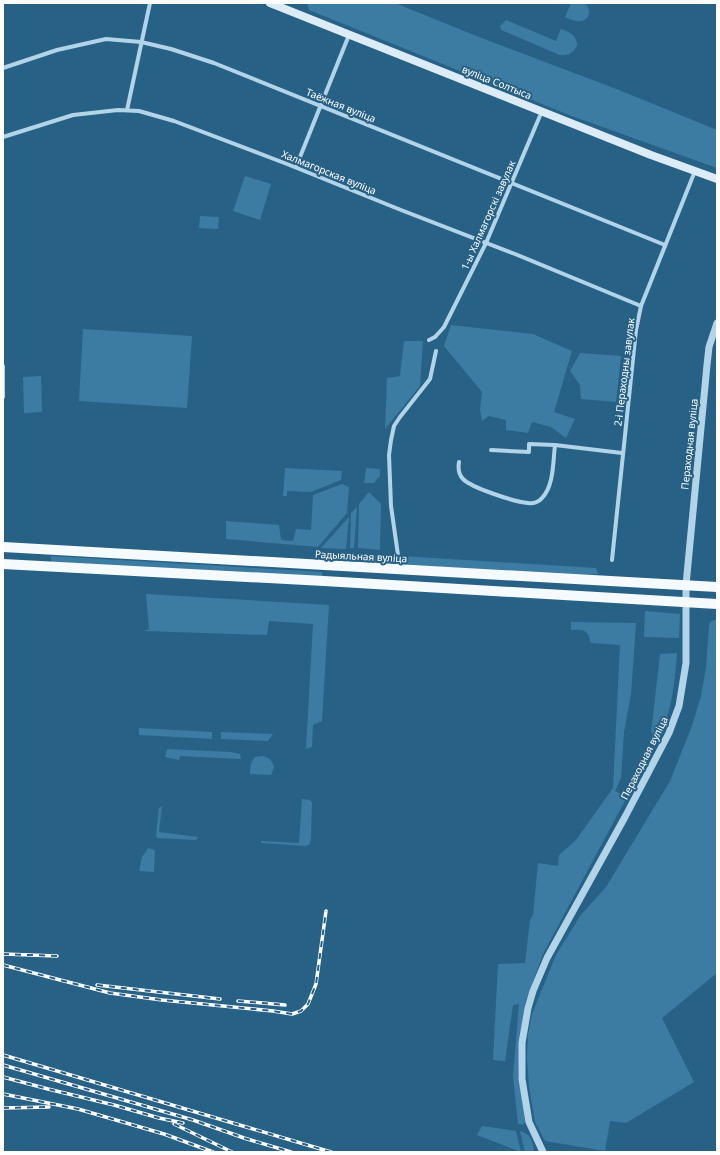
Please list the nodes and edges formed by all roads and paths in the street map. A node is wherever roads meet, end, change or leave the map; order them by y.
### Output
1 (150, 3) edge
2 (270, 3) edge
3 (349, 35) junction
4 (141, 42) junction
5 (3, 68) edge
6 (320, 106) junction
7 (127, 110) junction
8 (542, 110) junction
9 (3, 138) edge
10 (296, 167) junction
11 (695, 172) junction
12 (717, 179) edge
13 (512, 183) junction
14 (486, 244) junction
15 (664, 244) junction
16 (640, 306) junction
17 (717, 323) edge
18 (429, 340) dead end
19 (436, 351) dead end
20 (3, 366) edge
21 (3, 397) edge
22 (555, 445) junction
23 (491, 450) dead end
24 (622, 453) junction
25 (459, 462) dead end
26 (3, 547) edge
27 (612, 560) dead end
28 (3, 564) edge
29 (398, 569) junction
30 (497, 575) junction
31 (686, 585) junction
32 (717, 587) edge
33 (497, 592) junction
34 (685, 602) junction
35 (717, 604) edge
36 (543, 1152) edge

1 - 4 street
2 - 3 main road, вуліца Солтыса
3 - 6 street
3 - 8 main road, вуліца Солтыса
4 - 5 street, Таёжная вуліца
4 - 6 street, Таёжная вуліца
4 - 7 street
6 - 10 street
6 - 13 street, Таёжная вуліца
7 - 9 street, Халмагорская вуліца
7 - 10 street, Халмагорская вуліца
8 - 11 main road, вуліца Солтыса
8 - 13 street, 1-ы Халмагорскі завулак
10 - 14 street, Халмагорская вуліца
11 - 12 main road, вуліца Солтыса
11 - 15 street, 2-і Пераходны завулак
13 - 14 street, 1-ы Халмагорскі завулак
13 - 15 street, Таёжная вуліца
14 - 16 street, Халмагорская вуліца
14 - 18 street, 1-ы Халмагорскі завулак
15 - 16 street, 2-і Пераходны завулак
16 - 24 street, 2-і Пераходны завулак
17 - 31 street, Пераходная вуліца
19 - 29 street
20 - 21 street
22 - 23 street
22 - 24 street
22 - 25 street
24 - 27 street, 2-і Пераходны завулак
26 - 29 main road, Радыяльная вуліца
28 - 33 main road
29 - 30 main road, Радыяльная вуліца
30 - 31 main road, Радыяльная вуліца
30 - 33 main road
31 - 32 main road, Радыяльная вуліца
31 - 34 street, Пераходная вуліца
33 - 34 main road
34 - 35 main road
34 - 36 street, Пераходная вуліца

